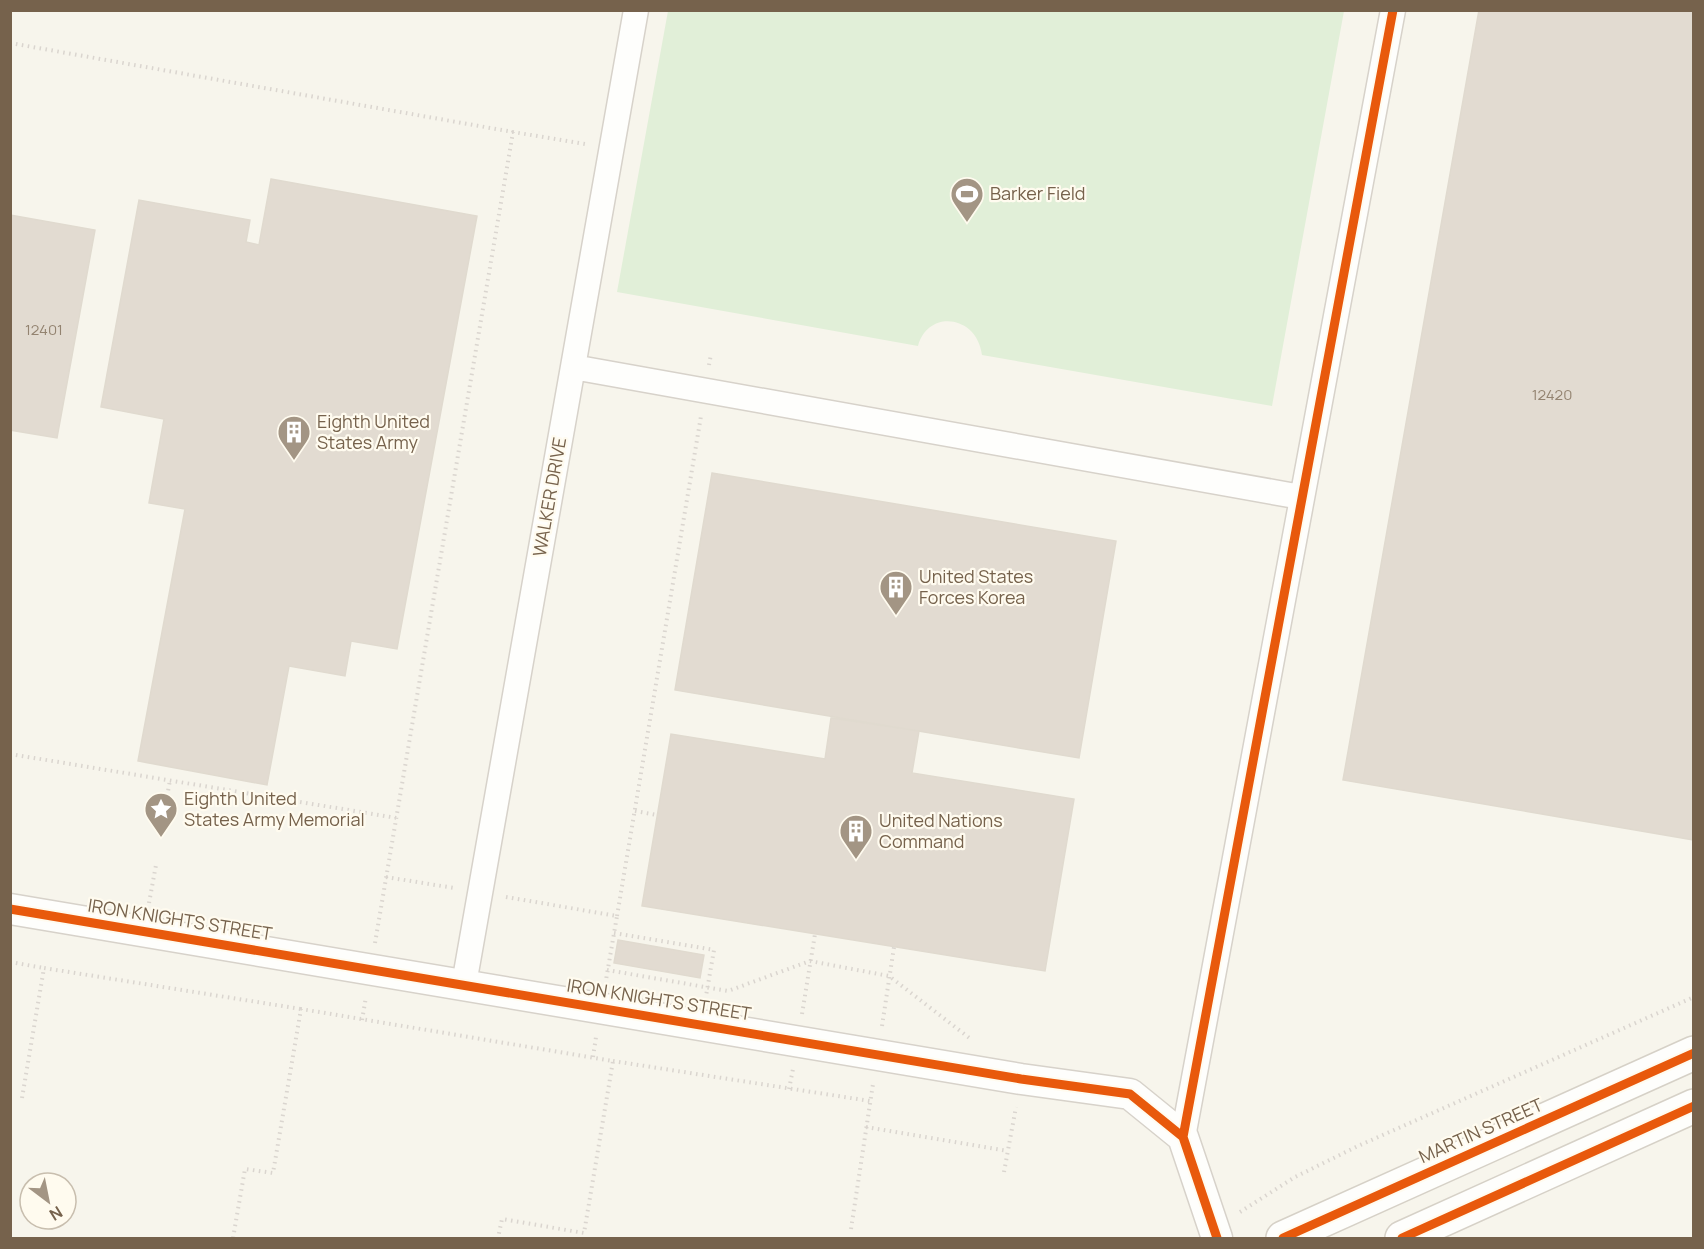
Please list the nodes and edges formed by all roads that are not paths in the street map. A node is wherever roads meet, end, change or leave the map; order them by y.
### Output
1 (636, 10) edge
2 (1393, 10) edge
3 (573, 367) junction
4 (1301, 497) junction
5 (10, 909) edge
6 (464, 984) junction
7 (1694, 1053) edge
8 (1694, 1106) edge
9 (1183, 1137) junction
10 (1215, 1234) edge
11 (1282, 1239) edge
12 (1401, 1239) edge

1 - 3 street, WALKER DRIVE
2 - 4 street
3 - 4 street
3 - 6 street, WALKER DRIVE
4 - 9 street
5 - 6 street, IRON KNIGHTS STREET
6 - 9 street, IRON KNIGHTS STREET
7 - 11 main road, MARTIN STREET
8 - 12 main road
9 - 10 street

